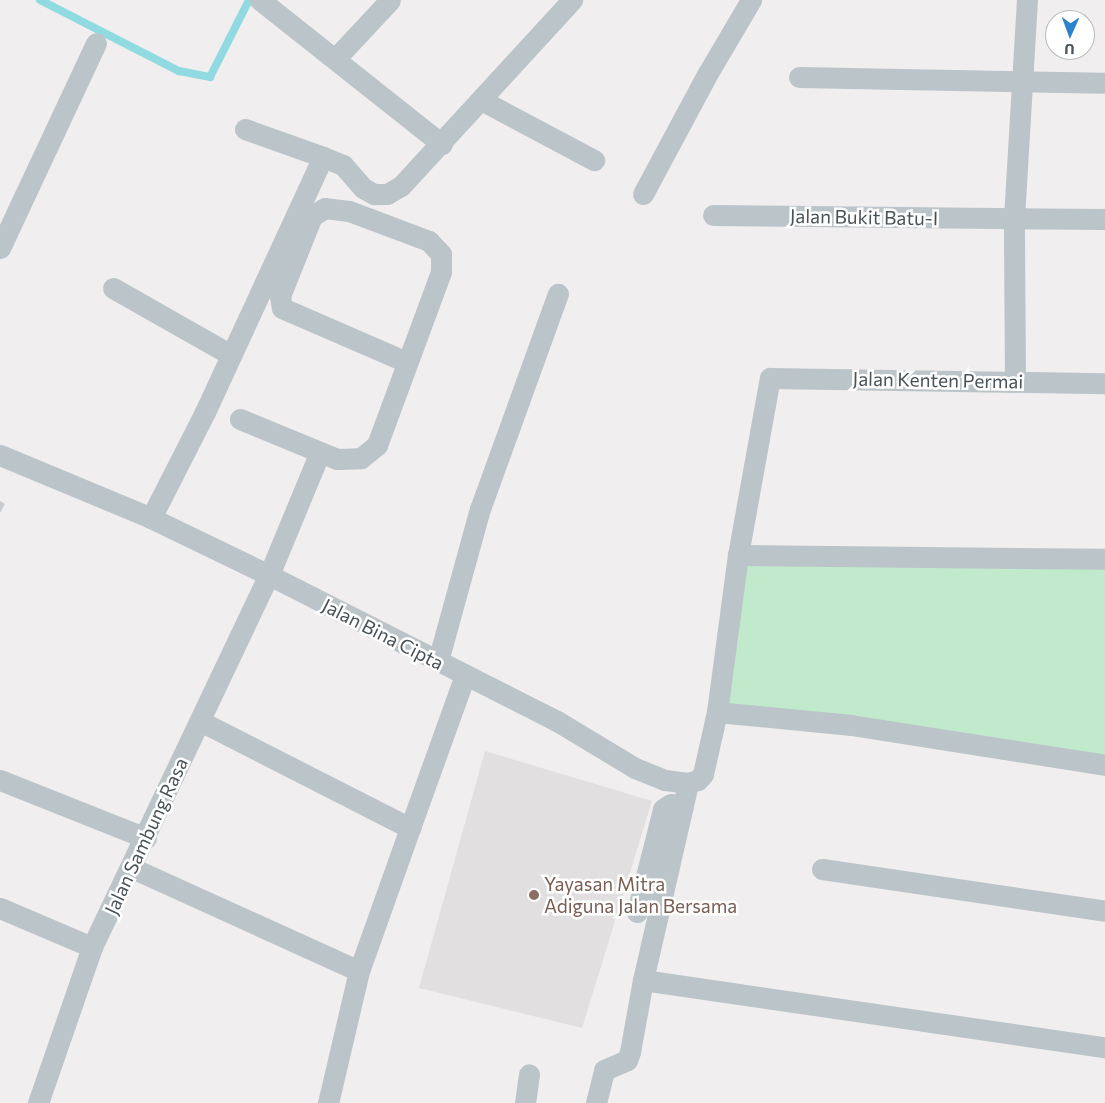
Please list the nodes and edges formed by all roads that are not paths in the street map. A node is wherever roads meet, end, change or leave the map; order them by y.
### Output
1 (260, 0) edge
2 (390, 0) edge
3 (572, 0) edge
4 (752, 0) edge
5 (1027, 0) edge
6 (96, 43) dead end
7 (336, 58) junction
8 (798, 77) dead end
9 (1024, 82) junction
10 (1105, 83) edge
11 (483, 101) junction
12 (245, 129) dead end
13 (442, 144) junction
14 (323, 157) junction
15 (594, 160) dead end
16 (643, 194) dead end
17 (713, 215) dead end
18 (1014, 218) junction
19 (1105, 219) edge
20 (0, 248) edge
21 (113, 288) dead end
22 (558, 294) dead end
23 (229, 354) junction
24 (407, 362) junction
25 (1015, 381) junction
26 (1105, 383) edge
27 (240, 419) dead end
28 (319, 454) junction
29 (0, 455) edge
30 (151, 518) junction
31 (738, 555) junction
32 (1105, 559) edge
33 (269, 576) junction
34 (438, 661) junction
35 (466, 675) junction
36 (717, 712) junction
37 (200, 721) junction
38 (1105, 765) edge
39 (0, 780) edge
40 (688, 783) junction
41 (683, 808) junction
42 (410, 828) junction
43 (146, 838) junction
44 (132, 868) junction
45 (822, 869) dead end
46 (0, 908) edge
47 (1105, 911) edge
48 (638, 912) dead end
49 (92, 947) junction
50 (359, 971) junction
51 (643, 980) junction
52 (1105, 1048) edge
53 (529, 1074) dead end
54 (38, 1103) edge
55 (328, 1103) edge
56 (525, 1103) edge
57 (596, 1103) edge

1 - 7 street
2 - 7 street
3 - 11 street
4 - 16 street
5 - 9 street
6 - 20 street
7 - 13 street
8 - 9 street
9 - 10 street
9 - 18 street
11 - 13 street
11 - 15 street
12 - 14 street
13 - 14 street
14 - 23 street
17 - 18 street, Jalan Bukit Batu-I
18 - 19 street, Jalan Bukit Batu-I
18 - 25 street
21 - 23 street
22 - 34 street
23 - 30 street
24 - 24 street
24 - 28 street
25 - 26 street, Jalan Kenten Permai
25 - 31 street, Jalan Kenten Permai
27 - 28 street
28 - 33 street, Jalan Sambung Rasa
29 - 30 street, Jalan Bina Cipta
30 - 33 street, Jalan Bina Cipta
31 - 32 street
31 - 36 street
33 - 34 street, Jalan Bina Cipta
33 - 37 street, Jalan Sambung Rasa
34 - 35 street, Jalan Bina Cipta
35 - 40 street, Jalan Bina Cipta
35 - 42 street
36 - 38 street
36 - 40 street
37 - 42 street
37 - 43 street, Jalan Sambung Rasa
39 - 43 street
40 - 41 street
41 - 48 street
41 - 51 street
42 - 50 street
43 - 44 street, Jalan Sambung Rasa
44 - 49 street, Jalan Sambung Rasa
44 - 50 street
45 - 47 street
46 - 49 street
49 - 54 street, Jalan Sambung Rasa
50 - 55 street
51 - 52 street
51 - 57 street
53 - 56 street

